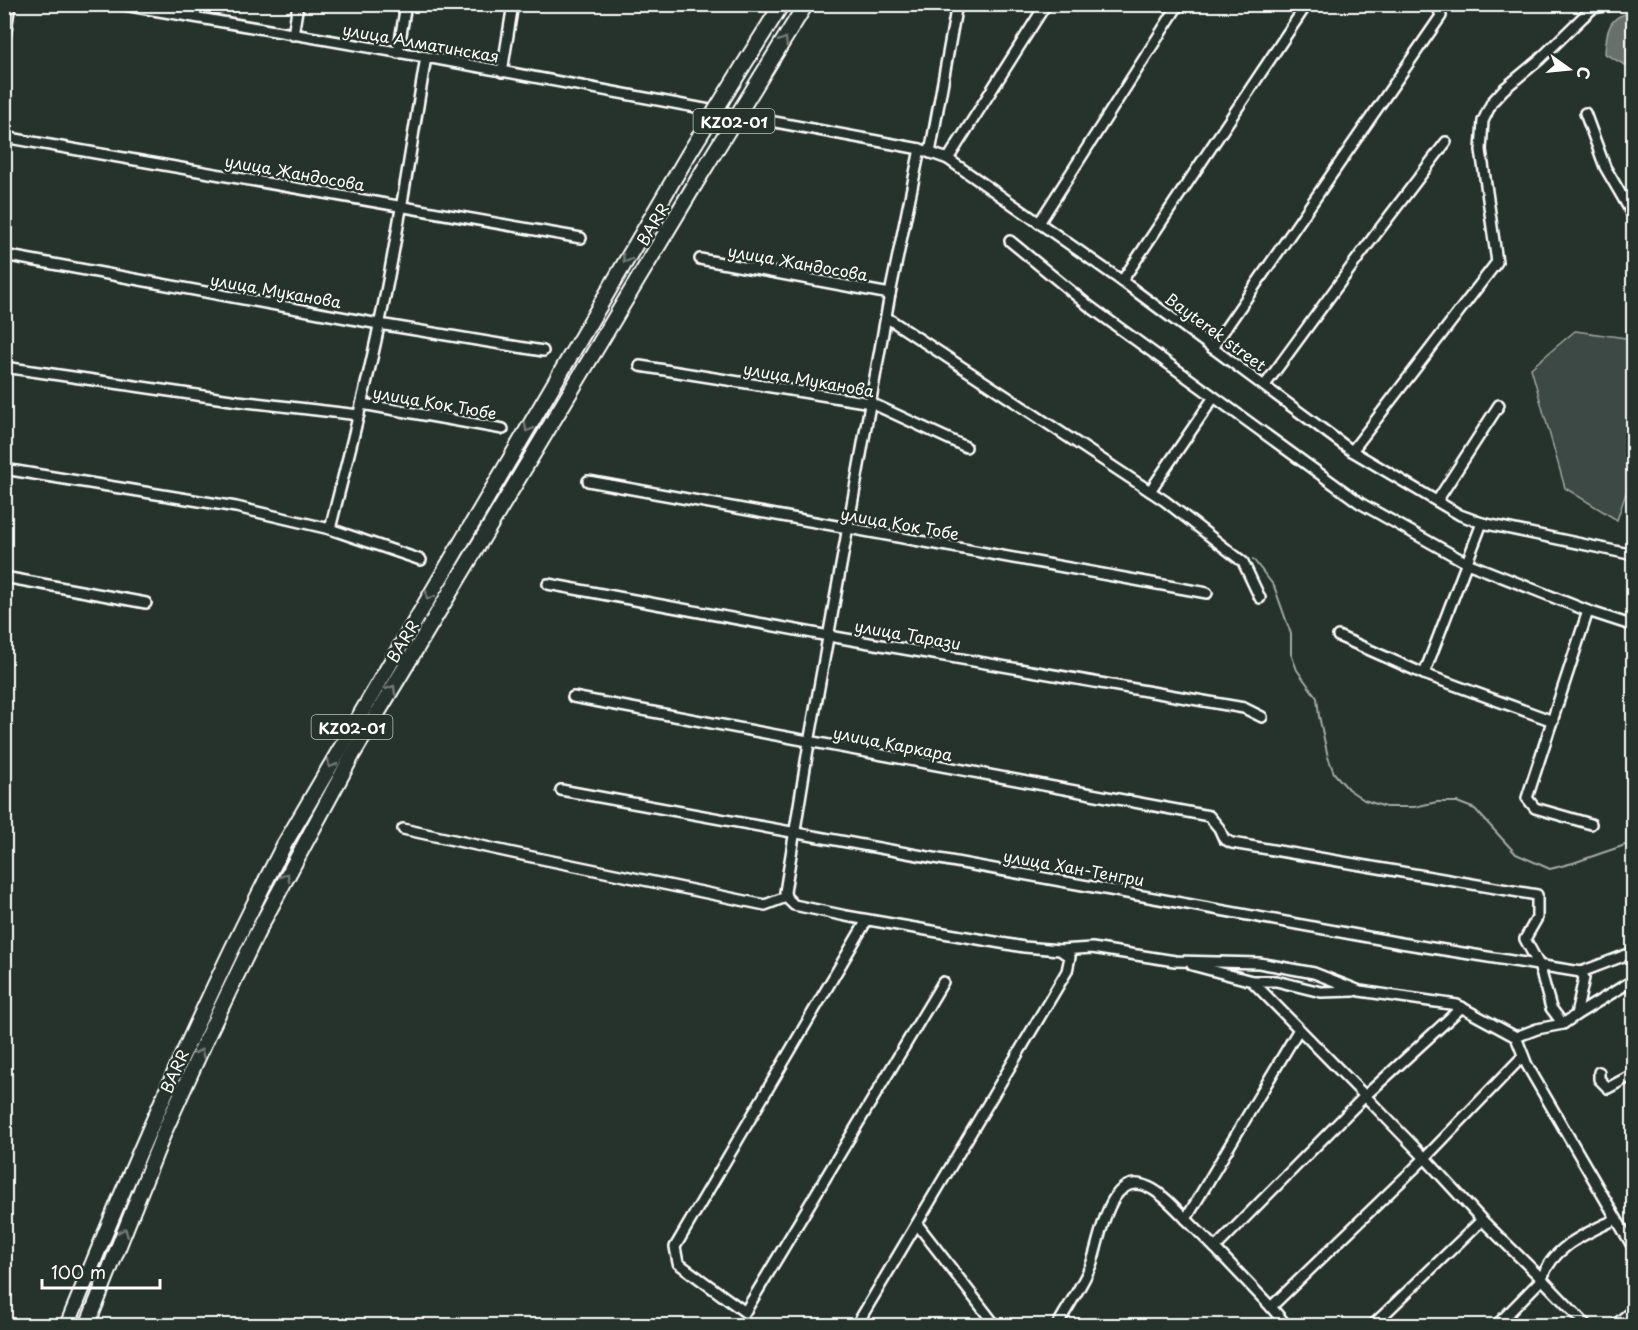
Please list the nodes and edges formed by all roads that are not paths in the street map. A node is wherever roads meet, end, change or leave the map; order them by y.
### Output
1 (10, 4) edge
2 (118, 4) edge
3 (298, 4) edge
4 (406, 4) edge
5 (513, 4) edge
6 (782, 4) edge
7 (806, 4) edge
8 (957, 4) edge
9 (1047, 4) edge
10 (1179, 4) edge
11 (1307, 4) edge
12 (1437, 4) edge
13 (1616, 4) edge
14 (293, 34) junction
15 (4, 43) edge
16 (398, 52) junction
17 (426, 57) junction
18 (502, 72) junction
19 (1584, 113) dead end
20 (786, 124) joint
21 (4, 137) edge
22 (1446, 142) dead end
23 (925, 151) junction
24 (948, 159) junction
25 (402, 206) junction
26 (1634, 217) edge
27 (1040, 223) junction
28 (581, 238) dead end
29 (1010, 241) dead end
30 (4, 255) edge
31 (700, 260) dead end
32 (1122, 281) junction
33 (890, 294) junction
34 (886, 317) junction
35 (379, 324) junction
36 (1212, 348) junction
37 (543, 351) dead end
38 (640, 366) dead end
39 (4, 367) edge
40 (1265, 385) junction
41 (1214, 397) junction
42 (871, 403) junction
43 (362, 404) junction
44 (1499, 405) dead end
45 (359, 415) junction
46 (503, 429) dead end
47 (966, 447) dead end
48 (1352, 451) junction
49 (4, 469) edge
50 (588, 481) dead end
51 (1150, 491) junction
52 (1437, 501) junction
53 (1482, 523) junction
54 (330, 529) junction
55 (849, 530) junction
56 (1634, 555) edge
57 (421, 560) dead end
58 (1467, 563) junction
59 (4, 577) edge
60 (548, 584) dead end
61 (1207, 593) dead end
62 (1260, 598) dead end
63 (146, 603) dead end
64 (1588, 611) junction
65 (1634, 626) edge
66 (829, 636) junction
67 (1338, 636) dead end
68 (1424, 674) junction
69 (573, 697) dead end
70 (1262, 717) dead end
71 (1553, 721) junction
72 (809, 743) junction
73 (561, 790) dead end
74 (1591, 824) dead end
75 (403, 829) dead end
76 (794, 832) junction
77 (786, 897) junction
78 (867, 920) junction
79 (1060, 950) junction
80 (1634, 952) edge
81 (1175, 961) junction
82 (1539, 965) junction
83 (1581, 972) junction
84 (1252, 981) junction
85 (943, 982) dead end
86 (1634, 982) edge
87 (1360, 991) junction
88 (1462, 1007) junction
89 (1576, 1015) junction
90 (1563, 1024) junction
91 (1299, 1029) junction
92 (1516, 1037) junction
93 (1523, 1056) junction
94 (1599, 1072) dead end
95 (1634, 1074) edge
96 (1365, 1096) junction
97 (1425, 1158) junction
98 (1186, 1220) junction
99 (1482, 1220) junction
100 (1616, 1220) junction
101 (917, 1224) junction
102 (1215, 1248) junction
103 (1634, 1249) edge
104 (1542, 1279) junction
105 (1271, 1307) junction
106 (1634, 1309) edge
107 (68, 1326) edge
108 (87, 1326) edge
109 (856, 1326) edge
110 (996, 1326) edge
111 (1057, 1326) edge
112 (1287, 1326) edge
113 (1372, 1326) edge
114 (1496, 1326) edge
115 (1587, 1326) edge
116 (1614, 1326) edge

1 - 15 street
2 - 14 street, улица Алматинская
3 - 14 street
4 - 16 street
5 - 18 street
6 -> 107 highway, BARR / KZ02-01, bridge
108 -> 7 highway, BARR / KZ02-01, bridge
8 - 23 street
9 - 24 street
10 - 27 street
11 - 32 street
12 - 36 street
13 - 48 street
14 - 16 street, улица Алматинская
16 - 17 street, улица Алматинская
17 - 18 street, улица Алматинская
17 - 25 street
18 - 20 street, улица Алматинская
19 - 26 street
20 - 23 street, Bayterek street
21 - 25 street, улица Жандосова
22 - 40 street
23 - 24 street, Bayterek street
23 - 33 street
24 - 27 street, Bayterek street
25 - 28 street, улица Жандосова
25 - 35 street
27 - 32 street, Bayterek street
29 - 41 street
30 - 35 street, улица Муканова
31 - 33 street, улица Жандосова
32 - 36 street, Bayterek street
33 - 34 street
34 - 42 street
34 - 51 street
35 - 37 street, улица Муканова
35 - 43 street
36 - 40 street, Bayterek street
38 - 42 street, улица Муканова
39 - 45 street
40 - 48 street, Bayterek street
41 - 51 street
41 - 58 street
42 - 47 street, улица Муканова
42 - 55 street
43 - 45 street
43 - 46 street, улица Кок Тюбе
44 - 52 street
45 - 54 street
48 - 52 street, Bayterek street
49 - 54 street
50 - 55 street, улица Кок Тобе
51 - 62 street
52 - 53 street, Bayterek street
53 - 56 street, Bayterek street
53 - 58 street
54 - 57 street
55 - 61 street, улица Кок Тобе
55 - 66 street
58 - 64 street
58 - 68 street
59 - 63 street
60 - 66 street, улица Тарази
64 - 65 street
64 - 71 street
66 - 70 street, улица Тарази
66 - 72 street
67 - 68 street
68 - 71 street
69 - 72 street, улица Каркара
71 - 74 street
72 - 76 street
72 - 82 street, улица Каркара
73 - 76 street, улица Хан-Тенгри
75 - 77 street
76 - 77 street
76 - 82 street, улица Хан-Тенгри
77 - 78 street
78 - 79 street
78 - 85 street
79 - 81 street
79 - 101 street
80 - 83 street
81 - 84 street
81 - 87 street
82 - 83 street, улица Хан-Тенгри
82 - 90 street
83 - 89 street
84 - 87 street
84 - 91 street
86 - 89 street
87 - 88 street
88 - 92 street
88 - 96 street
89 - 90 street
90 - 92 street
91 - 96 street
91 - 98 street
92 - 93 street
93 - 97 street
93 - 100 street
94 - 95 street
96 - 97 street
96 - 102 street
97 - 99 street
97 - 105 street
98 - 102 street
98 - 111 street
99 - 104 street
99 - 113 street
100 - 103 street
100 - 104 street
101 - 109 street
101 - 110 street
102 - 105 street
104 - 114 street
104 - 115 street
105 - 112 street
106 - 116 street

